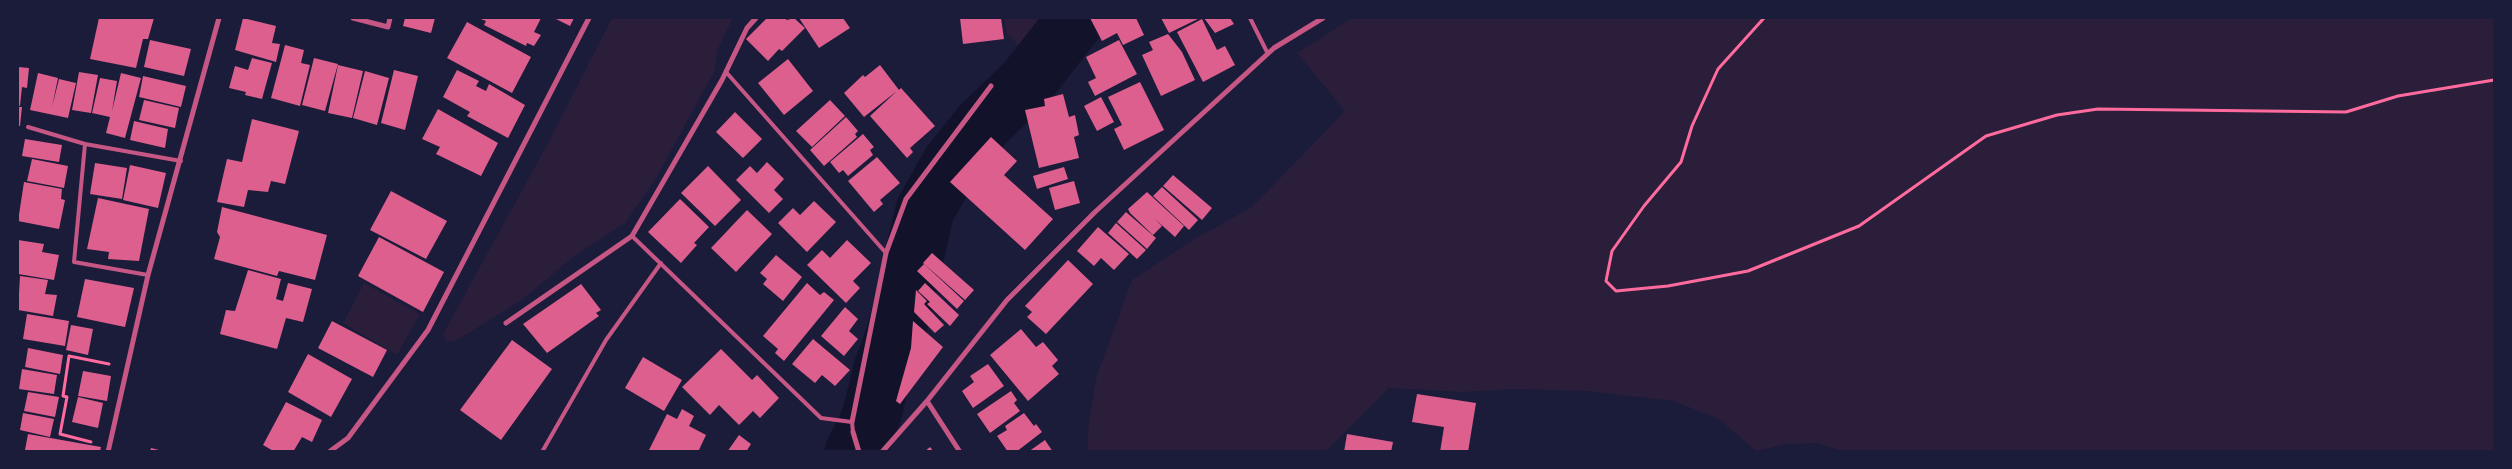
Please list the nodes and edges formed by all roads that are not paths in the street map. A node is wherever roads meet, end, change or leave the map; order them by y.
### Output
1 (219, 18) edge
2 (353, 18) edge
3 (390, 18) edge
4 (590, 18) edge
5 (756, 18) edge
6 (1250, 18) edge
7 (1323, 18) edge
8 (1268, 54) junction
9 (726, 72) junction
10 (990, 86) dead end
11 (28, 127) dead end
12 (85, 144) junction
13 (181, 161) junction
14 (632, 236) junction
15 (886, 253) junction
16 (661, 263) junction
17 (148, 276) junction
18 (506, 324) dead end
19 (927, 401) junction
20 (852, 422) junction
21 (853, 432) joint
22 (108, 449) edge
23 (329, 452) edge
24 (542, 452) edge
25 (859, 452) edge
26 (882, 452) edge
27 (960, 452) edge

1 - 13 street
2 - 3 street
4 - 23 street
5 - 9 street
6 - 8 lane
7 - 8 street
8 - 19 street
9 - 14 street
9 - 15 lane
10 - 15 street
11 - 12 lane
12 - 13 lane
12 - 17 lane
13 - 17 street
14 - 16 lane
14 - 18 street
15 - 20 street
16 - 20 lane
16 - 24 lane
17 - 22 street
19 - 26 street
19 - 27 street
20 - 21 lane
21 - 25 street

